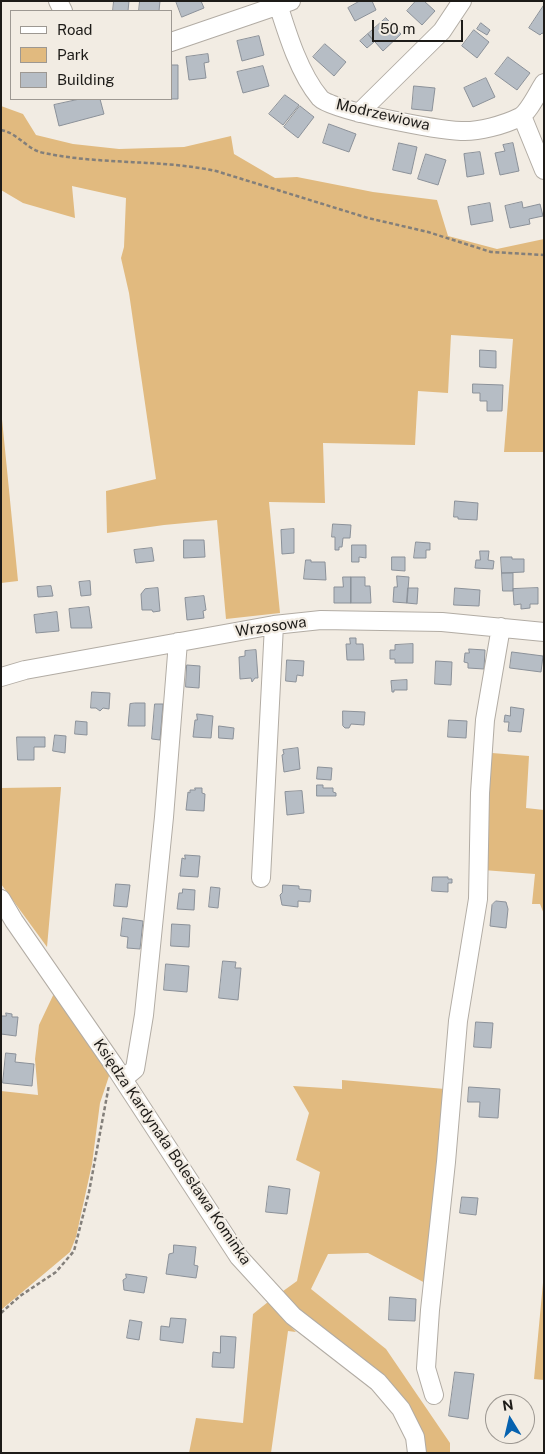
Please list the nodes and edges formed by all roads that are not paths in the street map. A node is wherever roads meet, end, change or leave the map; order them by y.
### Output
1 (462, 1) edge
2 (282, 3) edge
3 (172, 42) edge
4 (544, 83) edge
5 (359, 113) junction
6 (522, 116) junction
7 (544, 170) edge
8 (274, 625) junction
9 (501, 627) junction
10 (544, 632) edge
11 (178, 642) junction
12 (1, 677) edge
13 (261, 878) dead end
14 (1, 899) edge
15 (123, 1079) junction
16 (434, 1394) dead end
17 (417, 1453) edge

1 - 5 street
2 - 3 street
2 - 5 street, Modrzewiowa
4 - 6 street
5 - 6 street, Modrzewiowa
6 - 7 street
8 - 9 street, Wrzosowa
8 - 11 street, Wrzosowa
8 - 13 street
9 - 10 street, Wrzosowa
9 - 16 street
11 - 12 street, Wrzosowa
11 - 15 street
14 - 15 street, Księdza Kardynała Bolesława Kominka
15 - 17 street, Księdza Kardynała Bolesława Kominka

